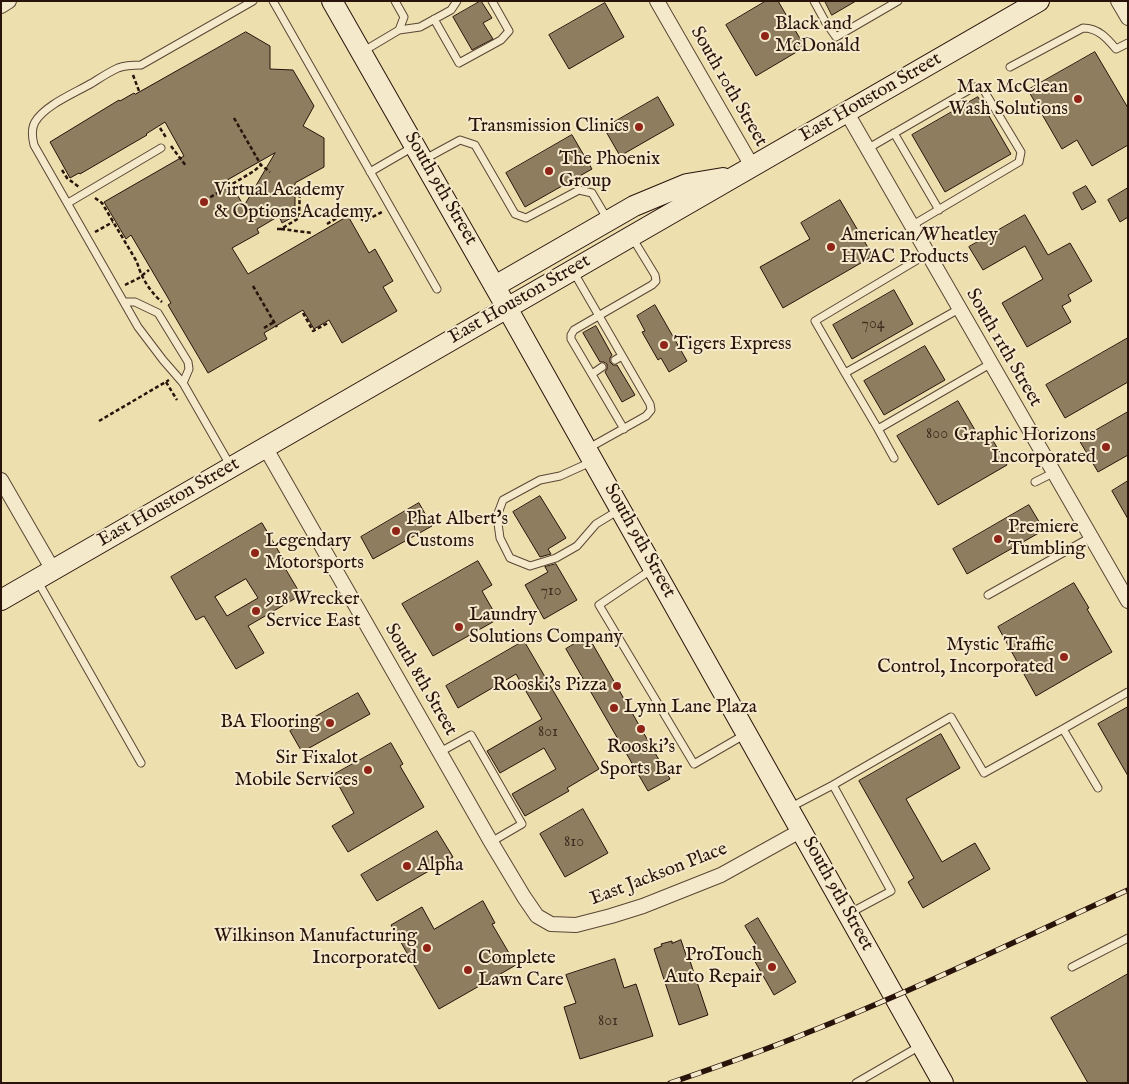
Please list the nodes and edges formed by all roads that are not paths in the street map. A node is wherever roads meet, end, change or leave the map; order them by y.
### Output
1 (9, 1) edge
2 (253, 1) edge
3 (273, 1) edge
4 (332, 1) edge
5 (395, 1) edge
6 (457, 1) edge
7 (492, 1) edge
8 (657, 1) edge
9 (814, 1) edge
10 (898, 1) edge
11 (1039, 1) edge
12 (1118, 1) edge
13 (1, 6) edge
14 (1128, 18) edge
15 (434, 19) junction
16 (399, 30) junction
17 (1128, 43) edge
18 (362, 53) junction
19 (1010, 67) dead end
20 (847, 113) junction
21 (894, 133) junction
22 (161, 148) dead end
23 (868, 149) junction
24 (419, 153) junction
25 (752, 166) junction
26 (370, 172) junction
27 (735, 176) junction
28 (68, 203) junction
29 (939, 210) junction
30 (608, 220) junction
31 (911, 226) junction
32 (631, 236) junction
33 (928, 254) junction
34 (572, 270) junction
35 (495, 286) junction
36 (437, 289) dead end
37 (124, 302) junction
38 (507, 308) junction
39 (959, 309) junction
40 (599, 316) junction
41 (622, 356) junction
42 (615, 360) dead end
43 (990, 364) junction
44 (602, 368) dead end
45 (845, 373) junction
46 (592, 374) junction
47 (183, 384) junction
48 (624, 429) junction
49 (878, 429) junction
50 (265, 447) junction
51 (590, 455) junction
52 (894, 458) dead end
53 (231, 467) junction
54 (1054, 472) junction
55 (1, 480) edge
56 (1035, 482) dead end
57 (620, 509) junction
58 (1091, 537) junction
59 (654, 568) junction
60 (45, 575) junction
61 (988, 595) dead end
62 (1, 600) edge
63 (1128, 601) edge
64 (1128, 692) edge
65 (1063, 729) junction
66 (747, 733) junction
67 (440, 752) junction
68 (141, 763) dead end
69 (833, 785) junction
70 (1098, 788) dead end
71 (789, 808) junction
72 (802, 830) junction
73 (492, 842) junction
74 (848, 914) junction
75 (551, 924) joint
76 (1128, 938) edge
77 (1072, 967) dead end
78 (922, 1045) junction
79 (856, 1083) edge
80 (944, 1083) edge

1 - 13 street
2 - 28 lane
3 - 26 lane
4 - 18 street, South 9th Street
5 - 16 lane
6 - 15 lane
7 - 15 lane
8 - 25 street, South 10th Street
9 - 10 lane
11 - 20 street, East Houston Street
12 - 14 street
15 - 16 lane
16 - 18 lane
17 - 19 lane
18 - 24 street, South 9th Street
20 - 23 street, South 11th Street
20 - 25 street, East Houston Street
21 - 23 lane
21 - 29 lane
21 - 29 lane
22 - 28 lane
23 - 31 street, South 11th Street
24 - 26 lane
24 - 30 lane
24 - 35 street, South 9th Street
25 - 27 street, East Houston Street
26 - 36 lane
27 - 30 street
27 - 32 street, East Houston Street
28 - 37 lane
29 - 31 lane
30 - 35 street
31 - 33 street, South 11th Street
32 - 34 street, East Houston Street
32 - 40 lane
33 - 39 street, South 11th Street
33 - 45 lane
34 - 38 street, East Houston Street
34 - 40 lane
35 - 38 street, South 9th Street
37 - 47 lane
37 - 47 lane
38 - 50 street, East Houston Street
38 - 51 street, South 9th Street
39 - 43 street, South 11th Street
39 - 45 lane
40 - 41 lane
40 - 46 lane
41 - 42 lane
41 - 48 lane
43 - 49 lane
43 - 54 street, South 11th Street
44 - 46 lane
45 - 49 lane
46 - 48 lane
47 - 53 lane
48 - 51 lane
49 - 52 lane
50 - 53 street, East Houston Street
50 - 67 street, South 8th Street
51 - 57 street, South 9th Street
51 - 57 lane
53 - 60 street, East Houston Street
54 - 56 lane
54 - 58 street, South 11th Street
55 - 60 street
57 - 59 street, South 9th Street
58 - 61 lane
58 - 63 street, South 11th Street
59 - 66 street, South 9th Street
59 - 66 lane
60 - 62 street, East Houston Street
60 - 68 lane
64 - 65 lane
65 - 69 lane
65 - 70 lane
66 - 71 street, South 9th Street
67 - 73 street, South 8th Street
67 - 73 lane
69 - 71 lane
69 - 74 lane
71 - 72 street, South 9th Street
72 - 74 street, South 9th Street
72 - 75 street, East Jackson Place
73 - 75 street, South 8th Street
74 - 78 street, South 9th Street
76 - 77 lane
78 - 79 lane
78 - 80 street, South 9th Street

